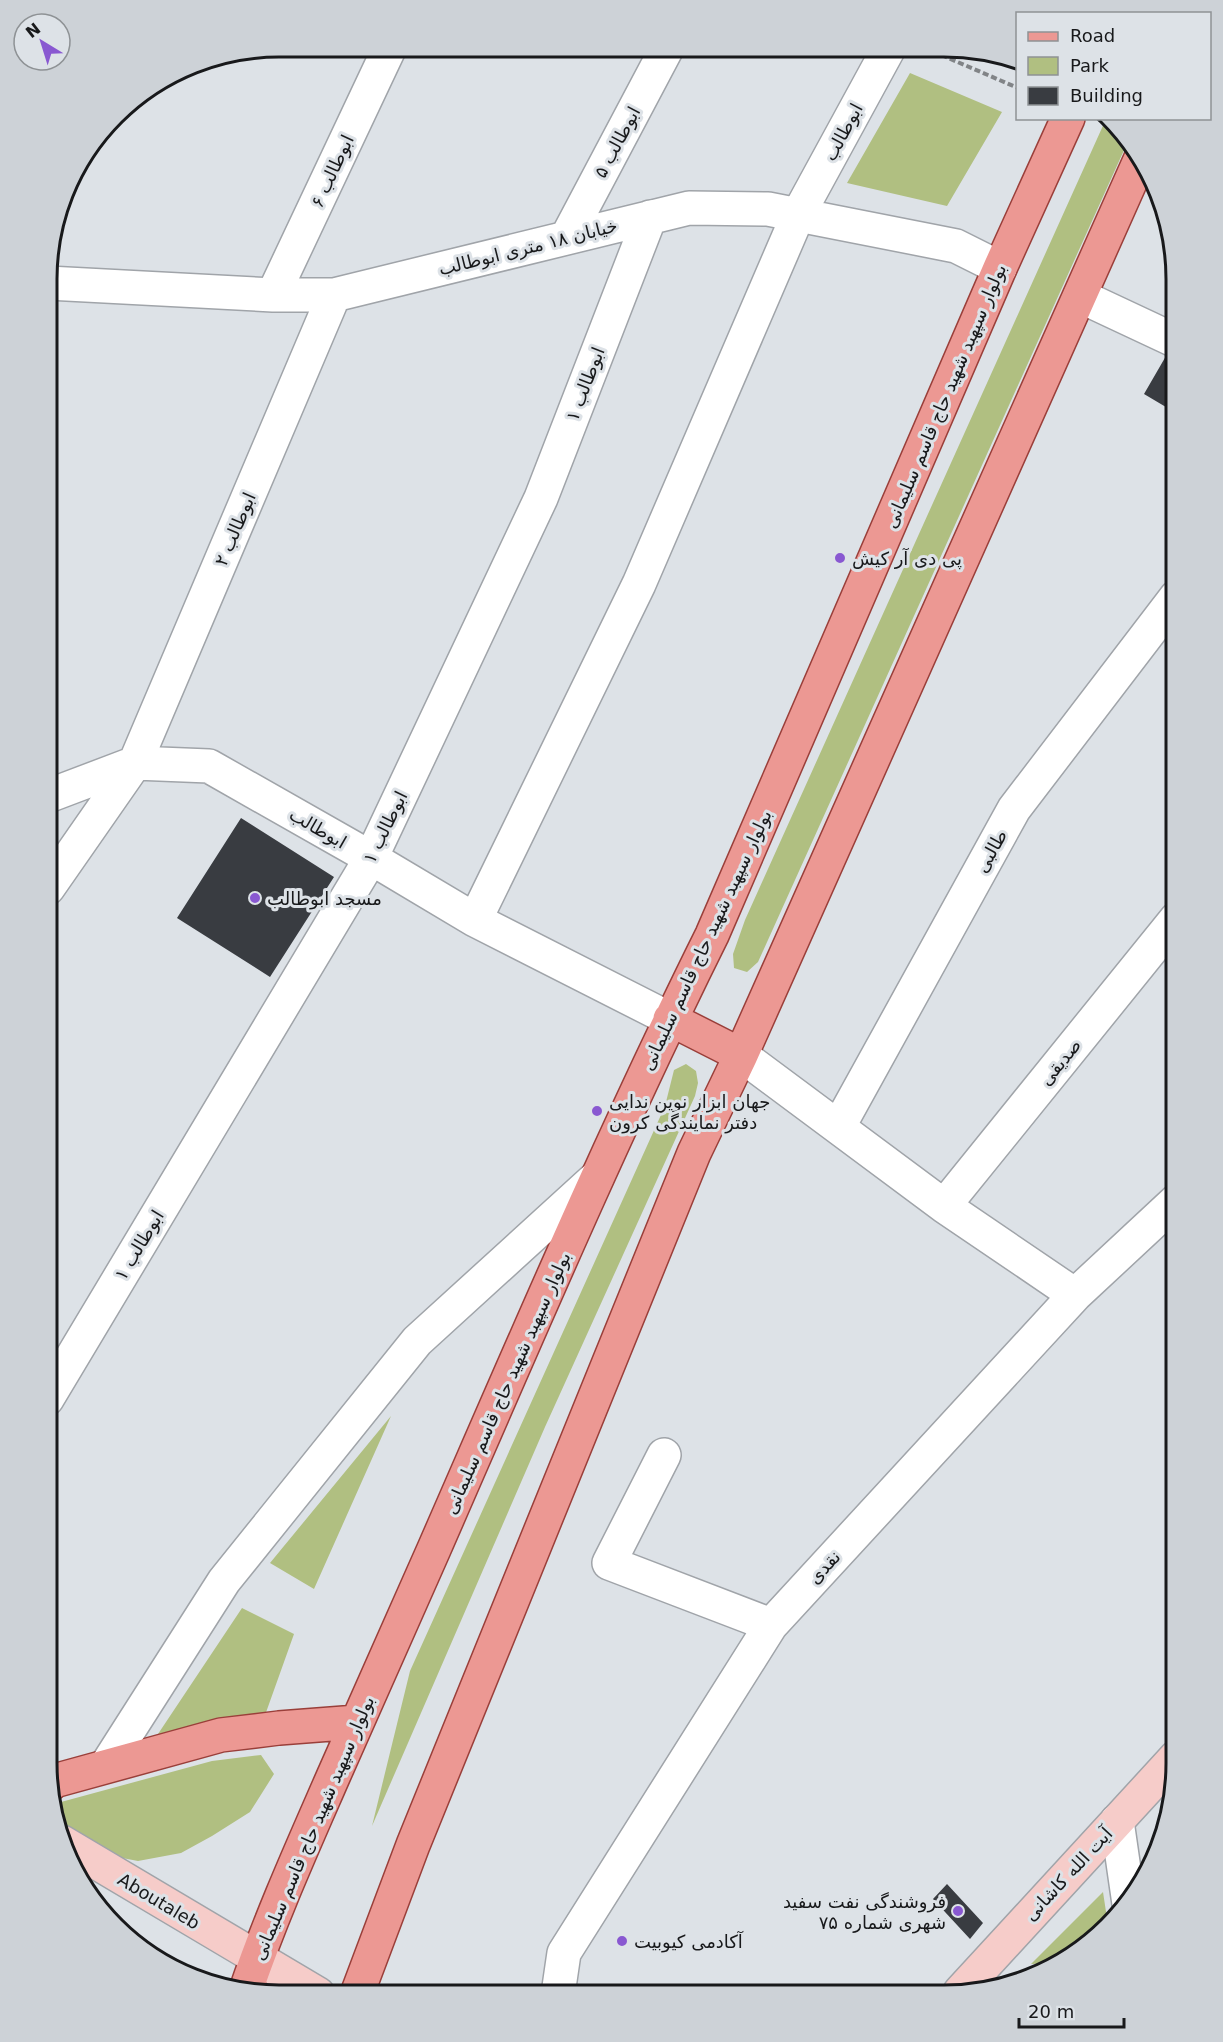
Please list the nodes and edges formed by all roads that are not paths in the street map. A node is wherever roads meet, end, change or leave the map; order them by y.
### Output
1 (385, 57) edge
2 (662, 57) edge
3 (884, 57) edge
4 (1067, 120) edge
5 (1136, 169) edge
6 (798, 215) junction
7 (650, 217) junction
8 (567, 237) junction
9 (1000, 268) junction
10 (57, 283) edge
11 (273, 295) junction
12 (334, 295) junction
13 (1080, 296) junction
14 (1166, 336) edge
15 (1166, 610) edge
16 (135, 763) junction
17 (57, 793) edge
18 (371, 858) junction
19 (57, 875) edge
20 (475, 920) junction
21 (1166, 931) edge
22 (670, 1019) junction
23 (741, 1055) junction
24 (839, 1126) junction
25 (597, 1177) junction
26 (944, 1206) junction
27 (1166, 1210) edge
28 (1075, 1294) junction
29 (57, 1382) edge
30 (664, 1455) dead end
31 (771, 1626) junction
32 (357, 1722) junction
33 (106, 1766) junction
34 (1166, 1768) edge
35 (57, 1780) edge
36 (1117, 1821) junction
37 (75, 1850) edge
38 (1127, 1889) edge
39 (257, 1959) junction
40 (249, 1983) edge
41 (968, 1984) edge
42 (302, 1985) edge
43 (360, 1985) edge
44 (559, 1985) edge

1 - 11 street, ابوطالب ۶
2 - 8 street, ابوطالب ۵
3 - 6 street, ابوطالب
4 - 9 main road, بولوار سپهبد شهید حاج قاسم سلیمانی
5 - 13 main road
6 - 7 street, خیابان ۱۸ متری ابوطالب
6 - 9 street, خیابان ۱۸ متری ابوطالب
6 - 20 street
7 - 8 street, خیابان ۱۸ متری ابوطالب
7 - 18 street, ابوطالب ۱
8 - 12 street, خیابان ۱۸ متری ابوطالب
9 - 22 main road, بولوار سپهبد شهید حاج قاسم سلیمانی
10 - 11 street, خیابان ۱۸ متری ابوطالب
11 - 12 street, خیابان ۱۸ متری ابوطالب
12 - 16 street, ابوطالب ۲
13 - 14 street
13 - 23 main road
15 - 24 street, طالبی
16 - 17 street, ابوطالب
16 - 18 street, ابوطالب
16 - 19 street, ابوطالب ۲
18 - 20 street, ابوطالب
18 - 29 street, ابوطالب ۱
20 - 22 street, ابوطالب
21 - 26 street, صدیقی
22 - 23 main road
22 - 25 main road, بولوار سپهبد شهید حاج قاسم سلیمانی
23 - 24 street
23 - 43 main road
24 - 26 street
25 - 32 main road, بولوار سپهبد شهید حاج قاسم سلیمانی
25 - 33 street
26 - 28 street
27 - 28 street, نقدی
28 - 31 street, نقدی
30 - 31 street
31 - 44 street, نقدی
32 - 33 main road
32 - 39 main road, بولوار سپهبد شهید حاج قاسم سلیمانی
33 - 35 main road
34 - 36 street, آیت الله کاشانی
36 - 38 street
36 - 41 street, آیت الله کاشانی
37 - 39 street, Aboutaleb
39 - 40 main road, بولوار سپهبد شهید حاج قاسم سلیمانی
39 - 42 street, Aboutaleb

